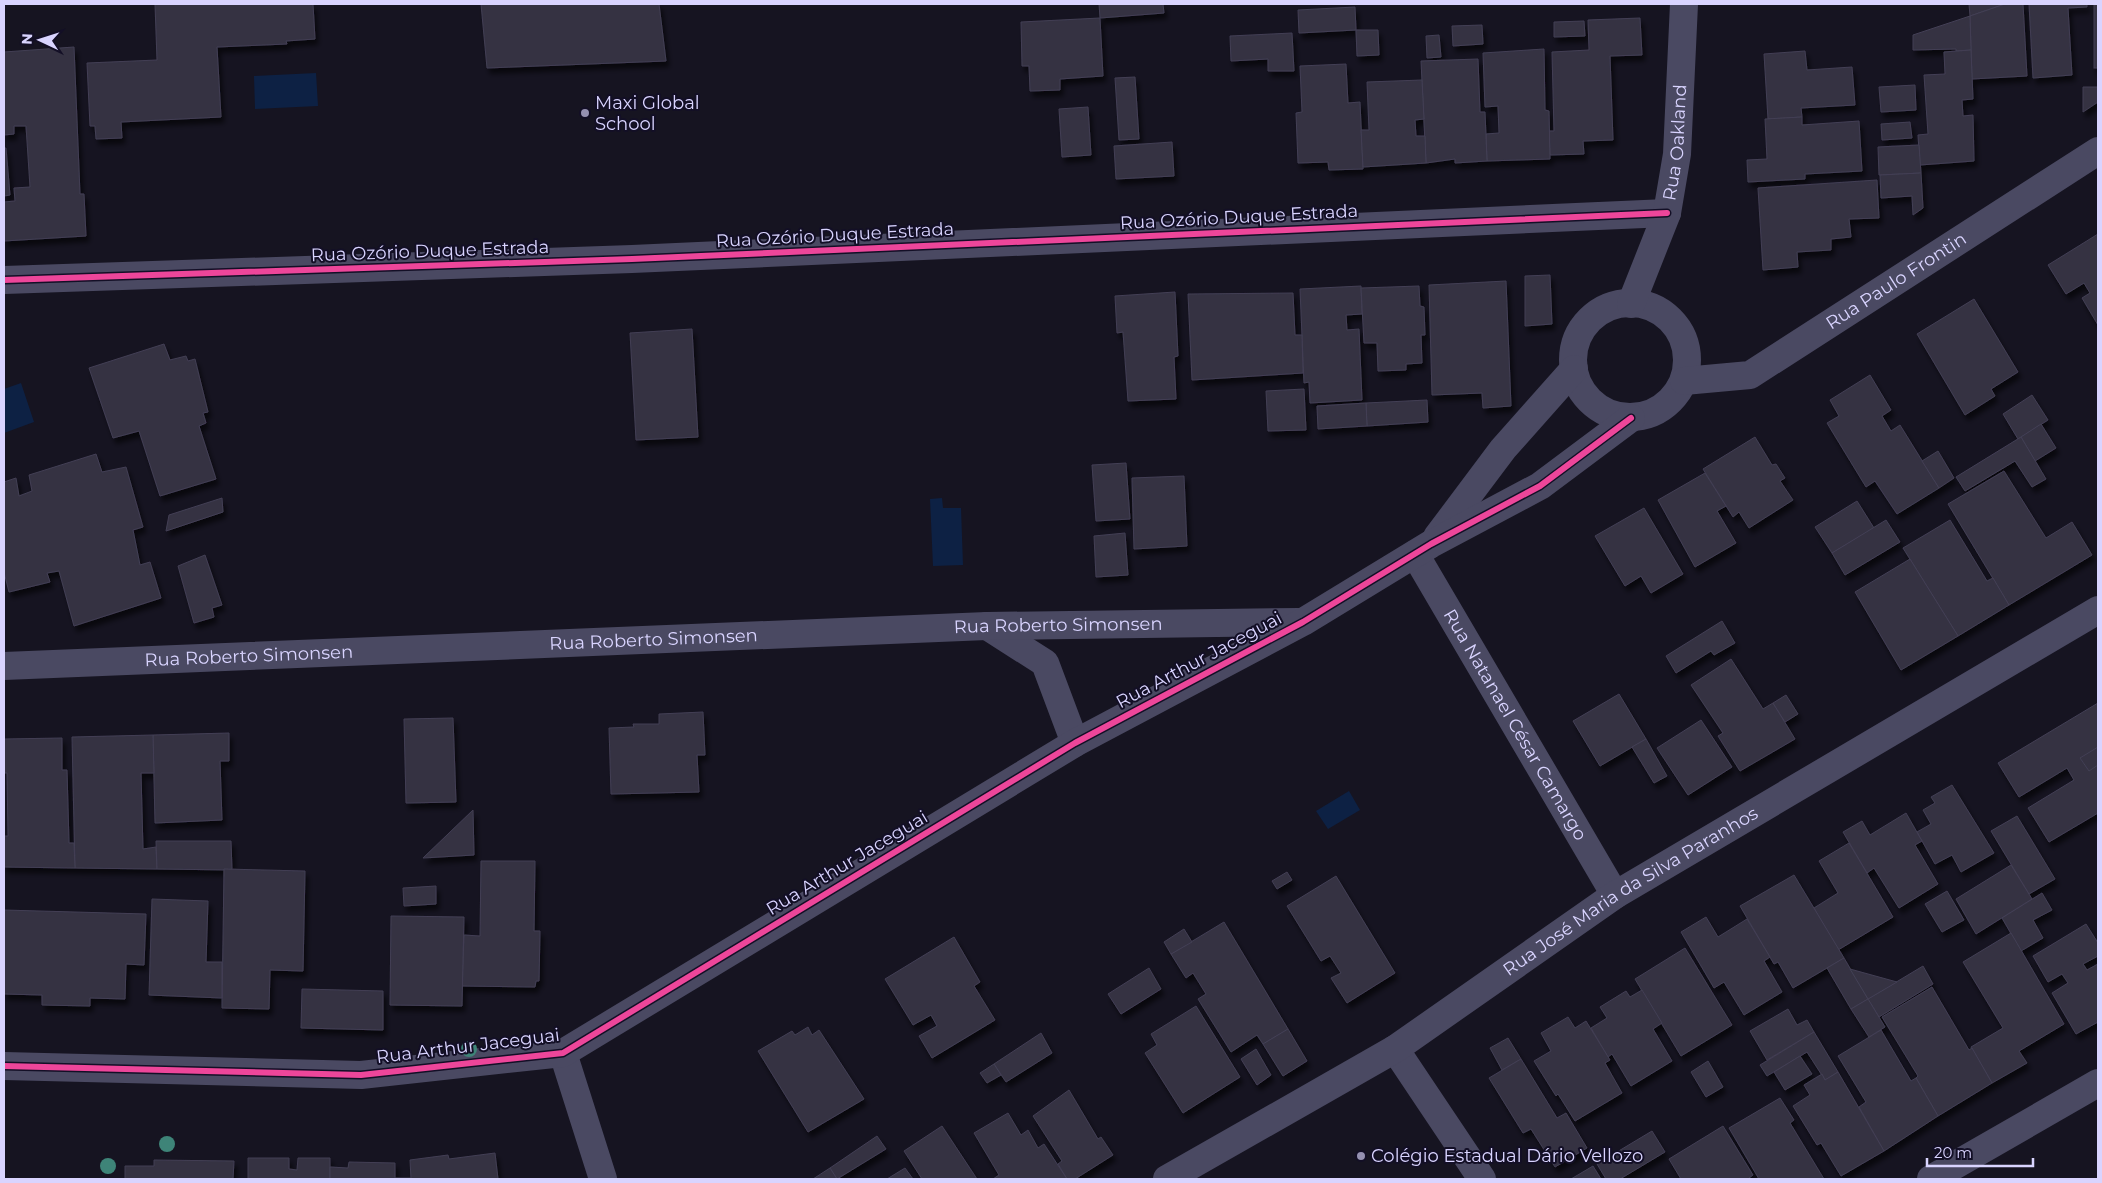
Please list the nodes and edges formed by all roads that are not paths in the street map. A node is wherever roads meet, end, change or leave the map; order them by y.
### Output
1 (1684, 4) edge
2 (2098, 151) edge
3 (1667, 213) junction
4 (4, 280) edge
5 (1631, 304) junction
6 (1574, 369) junction
7 (1684, 381) junction
8 (1631, 418) junction
9 (1423, 549) junction
10 (2098, 610) edge
11 (1303, 622) junction
12 (987, 626) junction
13 (4, 666) edge
14 (1075, 743) junction
15 (1615, 895) junction
16 (1395, 1049) junction
17 (563, 1053) junction
18 (4, 1066) edge
19 (2098, 1084) edge
20 (603, 1179) edge
21 (1167, 1179) edge
22 (1482, 1179) edge
23 (1931, 1179) edge

1 - 3 street, Rua Oakland
2 - 7 street, Rua Paulo Frontin
3 - 4 street, Rua Ozório Duque Estrada
3 - 5 street, Rua Oakland
5 - 6 street
5 - 7 street
6 - 8 street
6 - 9 street, Rua Arthur Jaceguai
7 - 8 street
8 - 9 street, Rua Arthur Jaceguai
9 - 11 street, Rua Arthur Jaceguai
9 - 15 street, Rua Natanael César Camargo
10 - 15 street, Rua José Maria da Silva Paranhos
11 - 12 street, Rua Roberto Simonsen
11 - 14 street, Rua Arthur Jaceguai
12 - 13 street, Rua Roberto Simonsen
12 - 14 street
14 - 17 street, Rua Arthur Jaceguai
15 - 16 street, Rua José Maria da Silva Paranhos
16 - 21 street, Rua José Maria da Silva Paranhos
16 - 22 street
17 - 18 street, Rua Arthur Jaceguai
17 - 20 street
19 - 23 street

